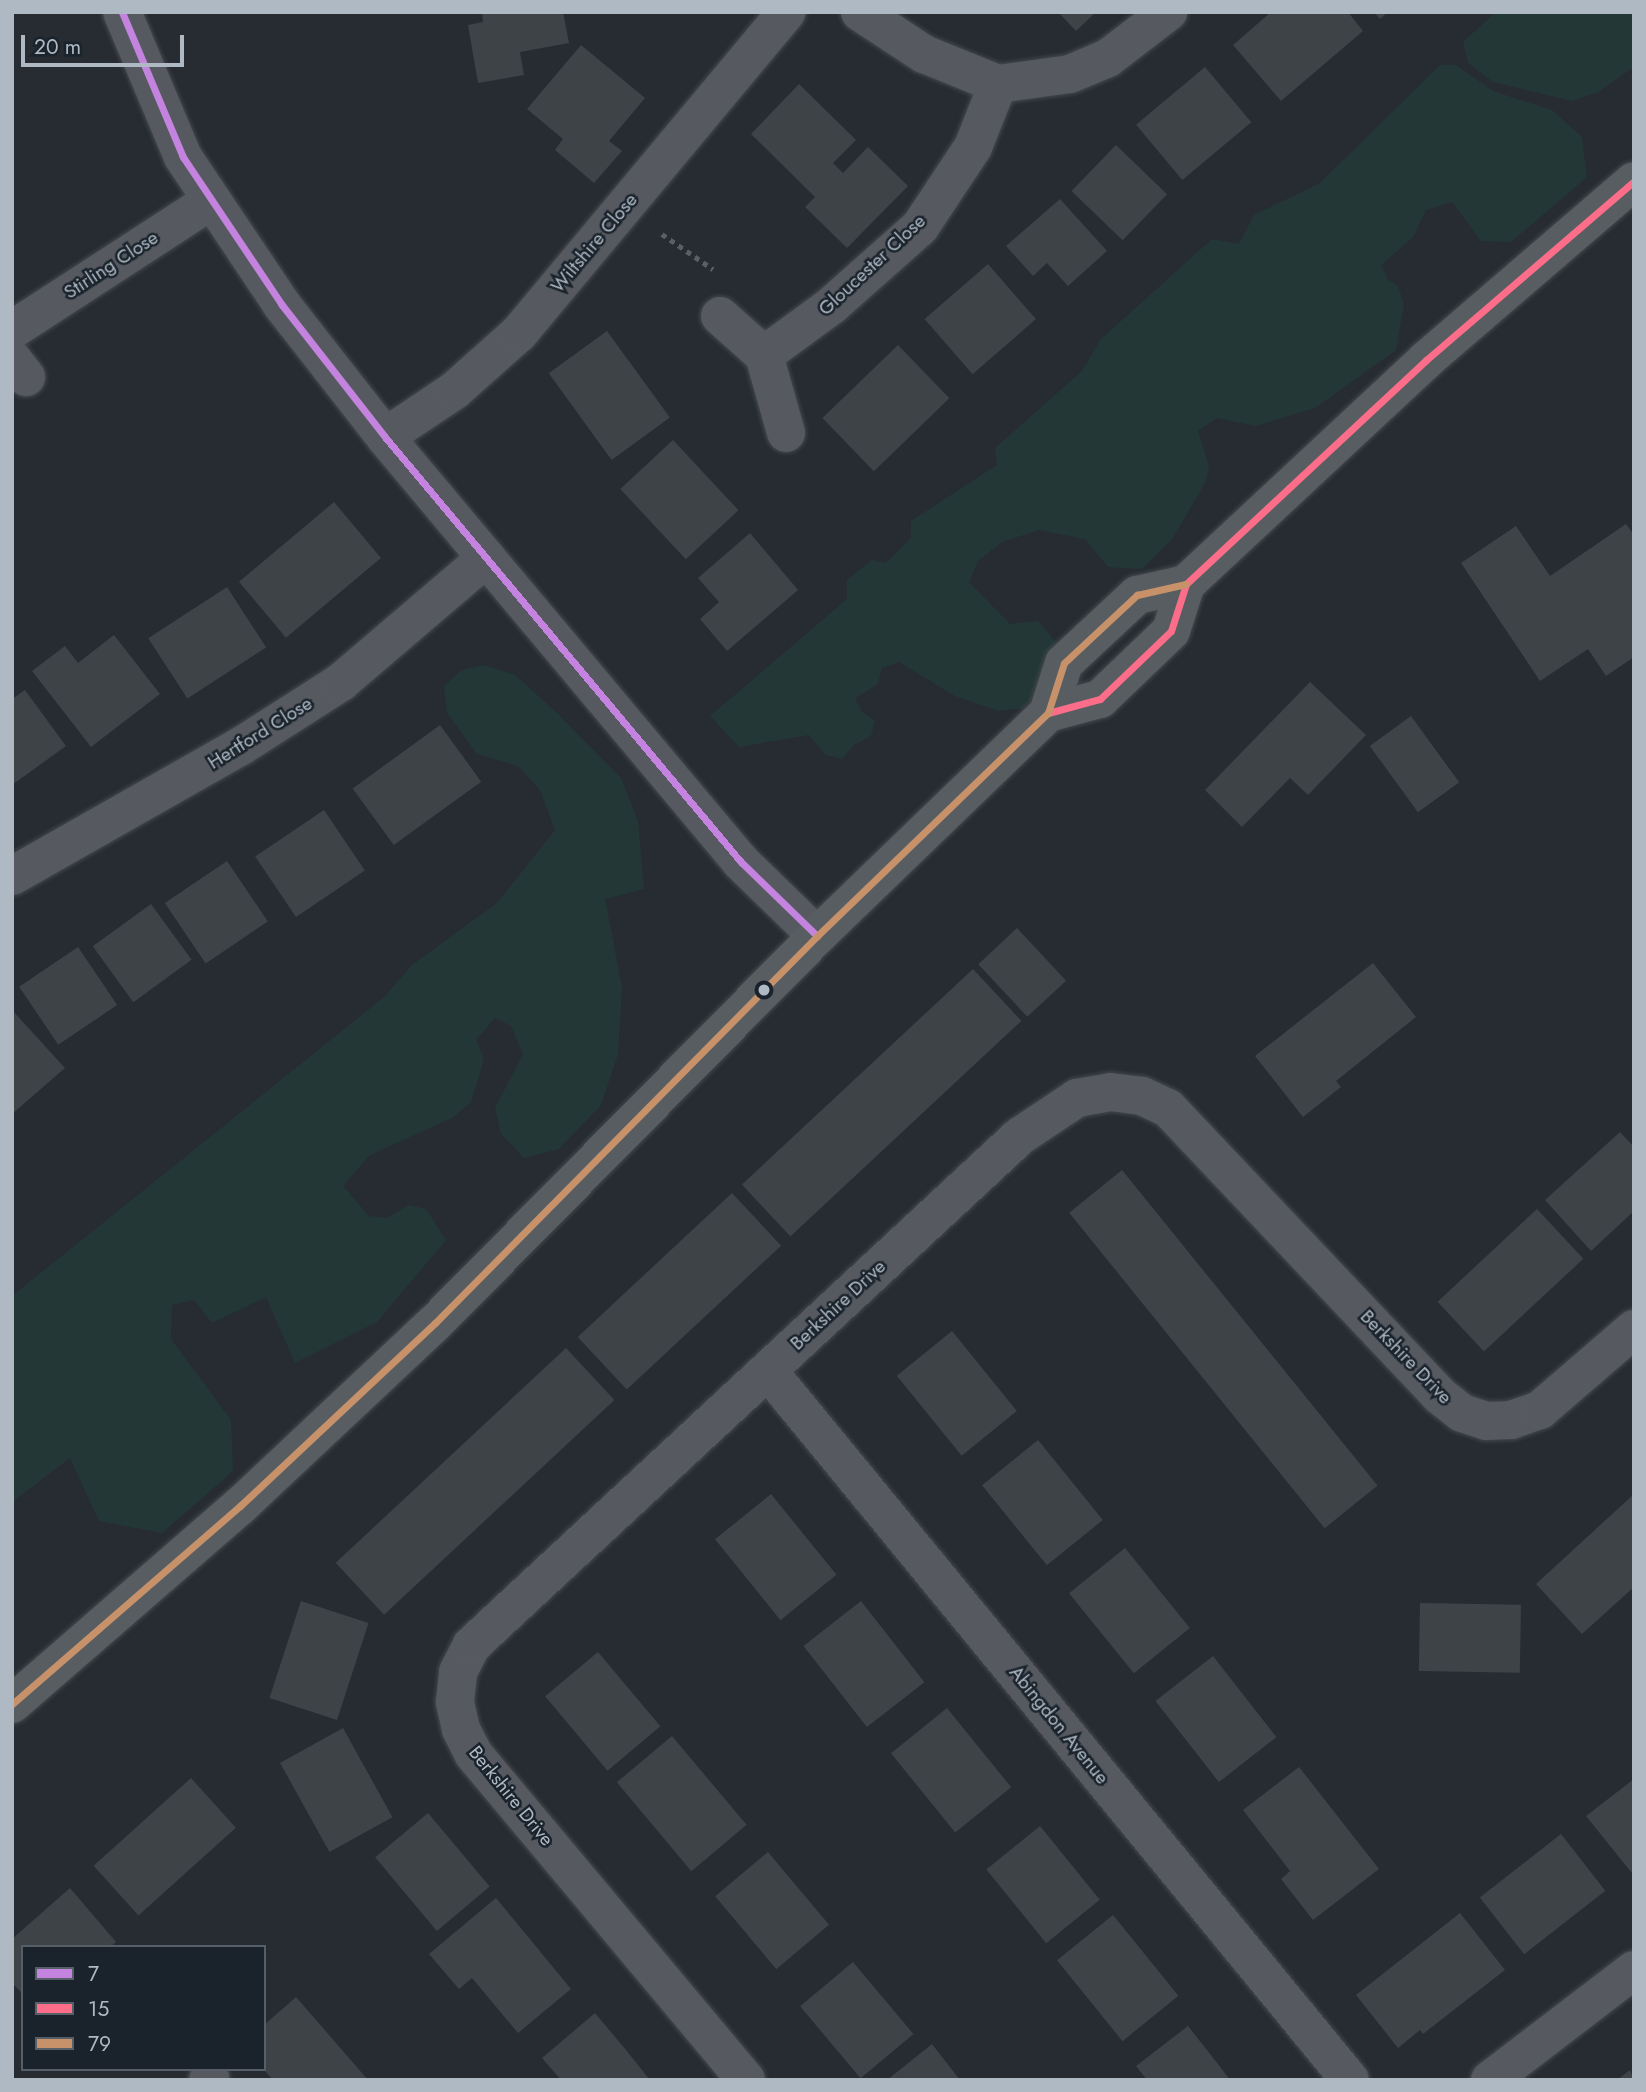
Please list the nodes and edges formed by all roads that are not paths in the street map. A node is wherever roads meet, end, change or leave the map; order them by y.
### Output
1 (122, 12) edge
2 (860, 12) edge
3 (1168, 12) edge
4 (777, 16) edge
5 (998, 84) junction
6 (1634, 181) edge
7 (211, 201) junction
8 (720, 316) road end
9 (12, 330) edge
10 (764, 355) junction
11 (786, 433) dead end
12 (386, 437) junction
13 (486, 558) junction
14 (1186, 584) junction
15 (1048, 713) junction
16 (12, 876) edge
17 (817, 936) junction
18 (1634, 1329) edge
19 (768, 1371) junction
20 (12, 1704) edge
21 (1634, 1970) edge
22 (746, 2080) edge
23 (1350, 2080) edge
24 (1490, 2080) edge

1 - 7 street
2 - 5 street
3 - 5 street
4 - 12 street, Wiltshire Close
5 - 10 street, Gloucester Close
6 - 14 main road
7 - 9 street, Stirling Close
7 - 12 street
8 - 10 street
10 - 11 street
12 - 13 street
13 - 16 street, Hertford Close
13 - 17 street
14 - 15 main road
14 - 15 main road
15 - 17 main road
17 - 20 main road
18 - 19 street, Berkshire Drive
19 - 22 street, Berkshire Drive
19 - 23 street, Abingdon Avenue
21 - 24 street

